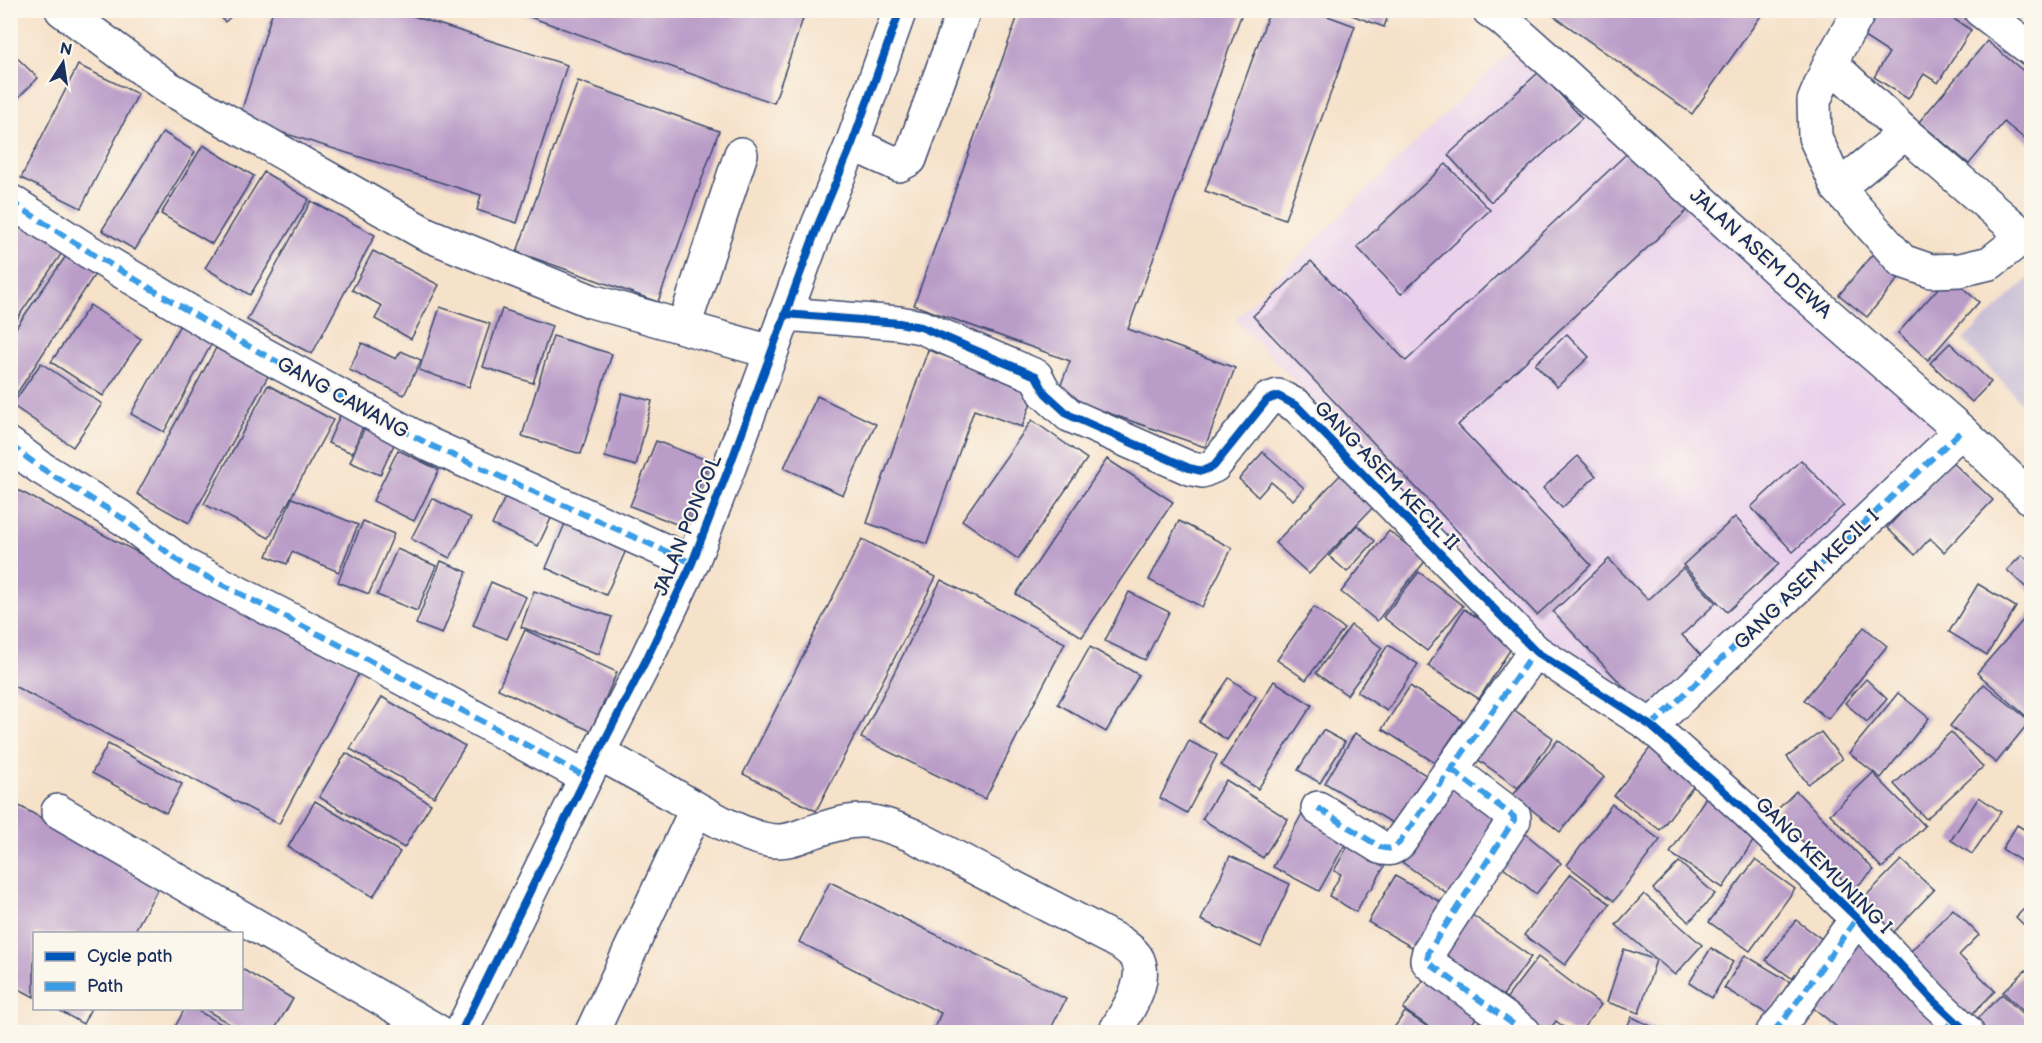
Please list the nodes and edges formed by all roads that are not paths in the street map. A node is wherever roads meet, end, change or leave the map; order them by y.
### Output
1 (62, 10) edge
2 (900, 10) edge
3 (964, 10) edge
4 (1489, 10) edge
5 (1860, 10) edge
6 (1980, 10) edge
7 (2031, 50) edge
8 (1830, 63) junction
9 (1905, 133) junction
10 (852, 144) junction
11 (741, 154) dead end
12 (1838, 188) junction
13 (10, 201) edge
14 (2028, 231) edge
15 (784, 314) junction
16 (684, 326) junction
17 (771, 352) junction
18 (1960, 431) junction
19 (10, 445) edge
20 (2031, 499) edge
21 (692, 563) junction
22 (1536, 651) junction
23 (1651, 726) junction
24 (592, 765) junction
25 (1452, 770) junction
26 (1318, 808) dead end
27 (696, 810) junction
28 (58, 811) dead end
29 (1857, 918) junction
30 (1954, 1028) edge
31 (439, 1032) edge
32 (461, 1032) edge
33 (592, 1032) edge
34 (1114, 1032) edge
35 (1524, 1032) edge
36 (1773, 1032) edge

1 - 16 street
2 - 10 street, JALAN PONCOL
3 - 10 street
4 - 18 street, JALAN ASEM DEWA
5 - 8 street
6 - 7 street
8 - 9 street
8 - 12 street
9 - 12 street
9 - 14 street
10 - 15 street, JALAN PONCOL
11 - 16 street
12 - 14 street
13 - 21 street, GANG CAWANG
15 - 17 street, JALAN PONCOL
15 - 22 street, GANG ASEM KECIL II
16 - 17 street
17 - 21 street, JALAN PONCOL
18 - 20 street, JALAN ASEM DEWA
18 - 23 street, GANG ASEM KECIL I
19 - 24 street
21 - 24 street, JALAN PONCOL
22 - 23 street, GANG ASEM KECIL II
22 - 25 street
23 - 29 street, GANG KEMUNING I
24 - 27 street
24 - 32 street, JALAN PONCOL
25 - 26 street
25 - 35 street
27 - 33 street
27 - 34 street
28 - 31 street
29 - 30 street, GANG KEMUNING I
29 - 36 street

